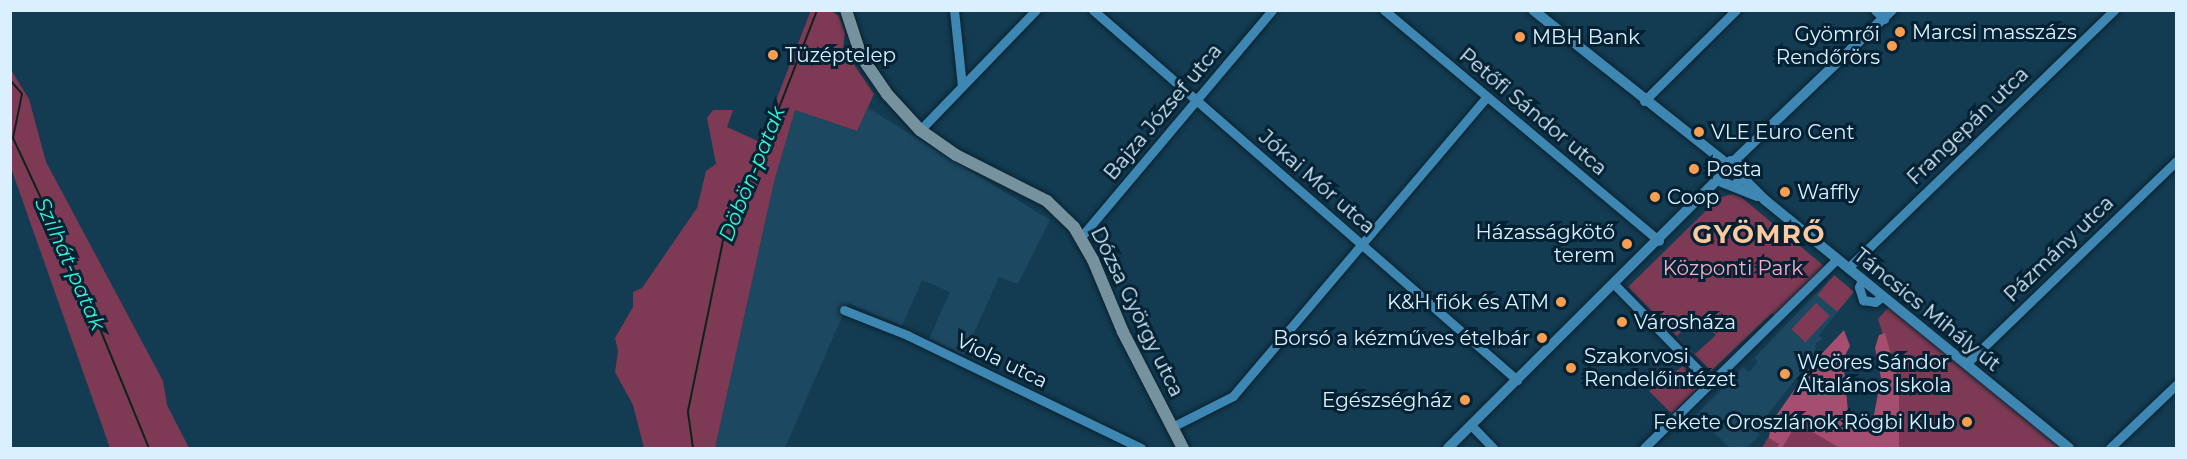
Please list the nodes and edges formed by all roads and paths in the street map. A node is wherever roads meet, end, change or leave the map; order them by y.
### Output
1 (954, 10) edge
2 (1036, 10) edge
3 (1093, 10) edge
4 (1272, 10) edge
5 (1384, 10) edge
6 (1533, 10) edge
7 (1736, 10) edge
8 (1875, 10) edge
9 (1892, 10) edge
10 (2114, 10) edge
11 (846, 11) edge
12 (1884, 19) junction
13 (962, 86) junction
14 (1487, 97) junction
15 (1197, 101) junction
16 (1644, 101) junction
17 (920, 130) junction
18 (2176, 161) edge
19 (1729, 173) junction
20 (1763, 199) junction
21 (1081, 237) junction
22 (1659, 241) junction
23 (1363, 247) junction
24 (1837, 259) junction
25 (1848, 268) junction
26 (1615, 285) junction
27 (844, 310) dead end
28 (1966, 364) junction
29 (1517, 380) junction
30 (1712, 384) junction
31 (2176, 385) edge
32 (1471, 425) junction
33 (1172, 427) junction
34 (1141, 448) edge
35 (1184, 448) edge
36 (1448, 448) edge
37 (1492, 448) edge
38 (1644, 448) edge
39 (2069, 448) edge
40 (2109, 448) edge

1 - 13 street
2 - 13 street
3 - 15 street, Jókai Mór utca
4 - 15 street, Bajza József utca
5 - 14 street, Petőfi Sándor utca
6 - 16 street, Táncsics Mihály út
7 - 16 street
8 - 12 street
9 - 12 street
10 - 25 street, Frangepán utca
11 - 17 main road, Dózsa György utca
12 - 19 street
13 - 17 street
14 - 22 street, Petőfi Sándor utca
14 - 23 street
15 - 21 street, Bajza József utca
15 - 23 street, Jókai Mór utca
16 - 19 street, Táncsics Mihály út
17 - 21 main road, Dózsa György utca
18 - 28 street, Pázmány utca
19 - 20 street, Táncsics Mihály út
19 - 20 street, Táncsics Mihály út
19 - 22 street
20 - 24 street, Táncsics Mihály út
21 - 33 main road, Dózsa György utca
22 - 26 street
23 - 29 street, Jókai Mór utca
23 - 33 street
24 - 25 street, Táncsics Mihály út
24 - 30 street
25 - 28 street, Táncsics Mihály út
26 - 29 street
26 - 30 street
27 - 34 street, Viola utca
28 - 39 street, Táncsics Mihály út
29 - 32 street
30 - 38 street
31 - 40 street
32 - 36 street
32 - 37 street
33 - 35 main road, Dózsa György utca

